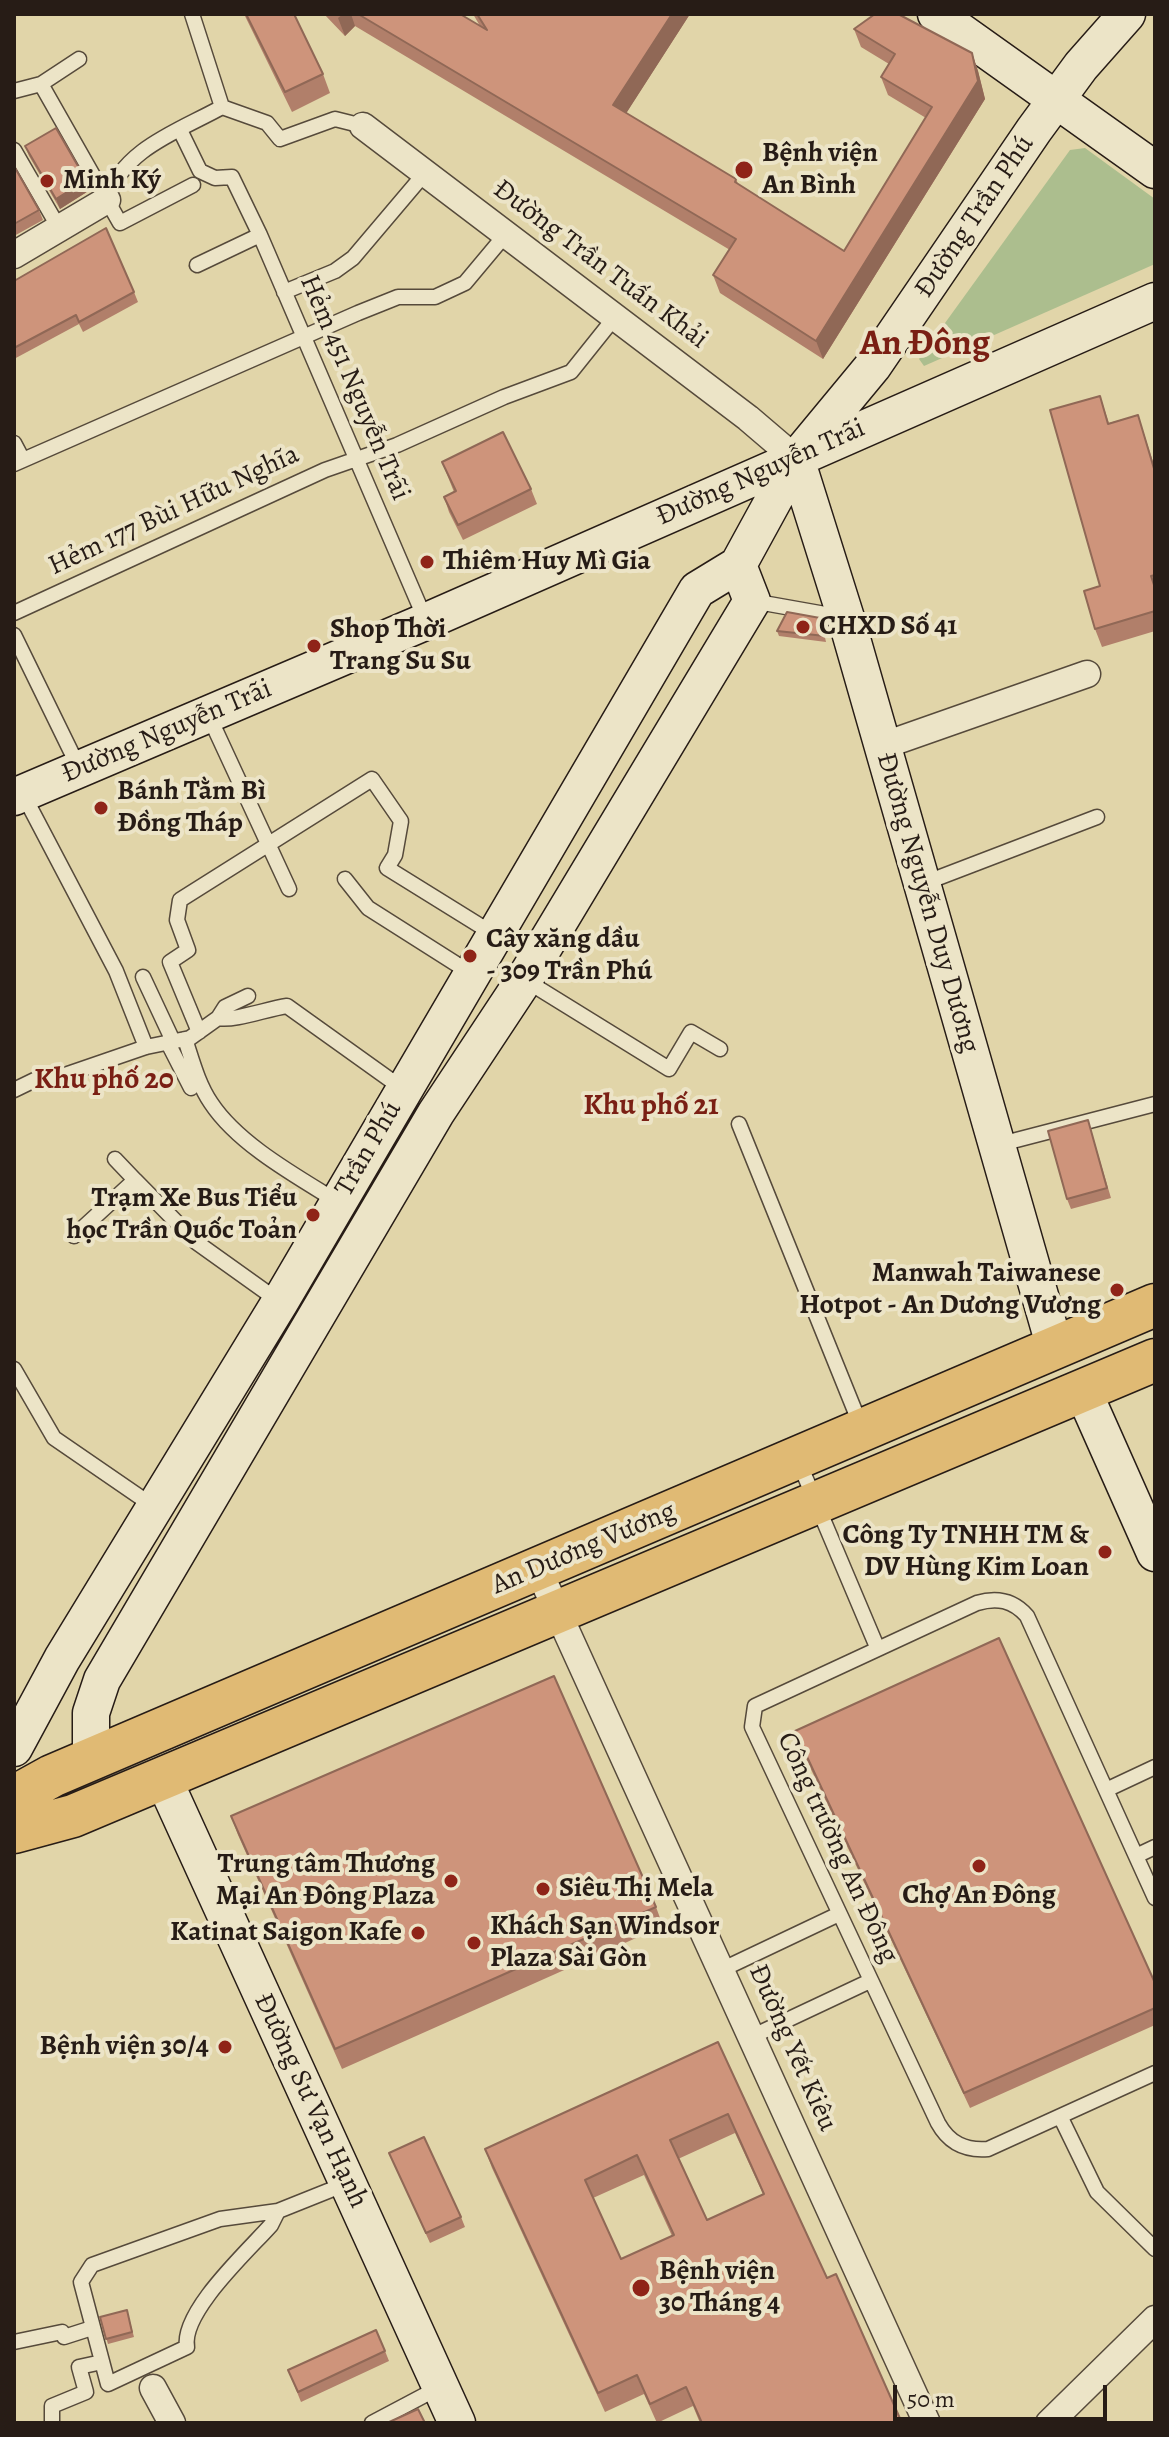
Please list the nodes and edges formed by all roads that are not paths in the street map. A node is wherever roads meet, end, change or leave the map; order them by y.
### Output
1 (192, 14) edge
2 (936, 14) edge
3 (1127, 14) edge
4 (79, 59) dead end
5 (41, 84) junction
6 (14, 91) edge
7 (1055, 100) junction
8 (222, 107) junction
9 (363, 126) joint
10 (180, 130) junction
11 (14, 150) edge
12 (1155, 170) edge
13 (425, 173) junction
14 (193, 185) dead end
15 (107, 200) junction
16 (59, 228) junction
17 (506, 234) junction
18 (260, 235) junction
19 (14, 255) edge
20 (197, 265) dead end
21 (284, 292) junction
22 (1155, 301) edge
23 (615, 317) junction
24 (304, 337) junction
25 (14, 443) edge
26 (796, 459) junction
27 (357, 460) junction
28 (18, 462) edge
29 (738, 565) junction
30 (752, 601) junction
31 (14, 613) edge
32 (846, 618) junction
33 (427, 621) junction
34 (14, 635) edge
35 (1087, 674) dead end
36 (208, 714) junction
37 (882, 746) junction
38 (79, 769) junction
39 (18, 795) edge
40 (1097, 817) dead end
41 (266, 844) junction
42 (345, 879) dead end
43 (922, 884) junction
44 (289, 889) dead end
45 (496, 935) junction
46 (473, 974) junction
47 (143, 977) dead end
48 (524, 980) junction
49 (248, 996) dead end
50 (218, 1018) junction
51 (181, 1039) junction
52 (146, 1047) junction
53 (720, 1049) dead end
54 (15, 1087) edge
55 (191, 1088) dead end
56 (404, 1090) junction
57 (1155, 1104) edge
58 (739, 1124) dead end
59 (996, 1145) junction
60 (115, 1159) dead end
61 (135, 1180) junction
62 (338, 1202) junction
63 (374, 1221) junction
64 (74, 1236) dead end
65 (280, 1302) junction
66 (1155, 1305) edge
67 (1055, 1348) junction
68 (1155, 1360) edge
69 (14, 1369) edge
70 (1083, 1391) junction
71 (862, 1430) junction
72 (798, 1458) junction
73 (816, 1503) junction
74 (155, 1508) junction
75 (1155, 1553) edge
76 (538, 1569) junction
77 (558, 1612) junction
78 (877, 1647) junction
79 (354, 1648) junction
80 (372, 1690) junction
81 (144, 1737) junction
82 (14, 1748) edge
83 (91, 1759) junction
84 (1155, 1767) edge
85 (163, 1778) junction
86 (1106, 1790) junction
87 (14, 1797) edge
88 (106, 1802) junction
89 (14, 1832) edge
90 (1155, 1847) edge
91 (1136, 1856) junction
92 (1155, 1898) edge
93 (839, 1914) junction
94 (721, 1970) junction
95 (870, 1981) junction
96 (751, 2037) junction
97 (1155, 2073) edge
98 (1061, 2118) junction
99 (348, 2183) junction
100 (278, 2211) junction
101 (1155, 2249) edge
102 (1155, 2319) edge
103 (92, 2328) junction
104 (14, 2342) edge
105 (102, 2362) junction
106 (441, 2387) junction
107 (153, 2388) dead end
108 (52, 2423) edge
109 (172, 2423) edge
110 (372, 2423) edge
111 (457, 2423) edge
112 (927, 2423) edge
113 (1049, 2423) edge

1 - 8 lane
2 - 7 main road
3 - 7 main road, Đường Trần Phú
4 - 5 lane
5 - 6 lane
5 - 15 lane
7 - 12 main road
7 - 26 main road, Đường Trần Phú
8 - 9 lane
8 - 10 lane
9 - 13 street, Đường Trần Tuấn Khải
10 - 15 lane
10 - 18 lane, Hẻm 451 Nguyễn Trãi
11 - 16 lane
13 - 17 street, Đường Trần Tuấn Khải
13 - 21 lane
14 - 15 lane
15 - 16 street
16 - 19 street
17 - 23 street, Đường Trần Tuấn Khải
17 - 24 lane
18 - 20 lane
18 - 21 lane, Hẻm 451 Nguyễn Trãi
21 - 24 lane, Hẻm 451 Nguyễn Trãi
22 - 26 main road, Đường Nguyễn Trãi
23 - 26 street, Đường Trần Tuấn Khải
23 - 27 lane, Hẻm 177 Bùi Hữu Nghĩa
24 - 27 lane, Hẻm 451 Nguyễn Trãi
24 - 28 lane
25 - 28 lane
26 - 29 main road, Trần Phú
26 - 32 main road, Đường Nguyễn Duy Dương
26 - 33 main road, Đường Nguyễn Trãi
27 - 31 lane, Hẻm 177 Bùi Hữu Nghĩa
27 - 33 lane, Hẻm 451 Nguyễn Trãi
29 - 30 main road
29 - 45 main road, Trần Phú
30 - 32 lane
30 - 48 main road, Trần Phú
32 - 37 main road, Đường Nguyễn Duy Dương
33 - 36 main road, Đường Nguyễn Trãi
34 - 38 lane
35 - 37 street
36 - 38 main road, Đường Nguyễn Trãi
36 - 41 lane
37 - 43 main road, Đường Nguyễn Duy Dương
38 - 39 main road, Đường Nguyễn Trãi
39 - 52 lane
40 - 43 lane
41 - 44 lane
41 - 45 lane
41 - 51 lane
42 - 46 lane
43 - 59 main road, Đường Nguyễn Duy Dương
45 - 46 main road, Trần Phú
46 - 56 main road, Trần Phú
47 - 51 lane
48 - 53 lane
48 - 63 main road, Trần Phú
49 - 50 lane
50 - 51 lane
50 - 56 lane
51 - 52 lane
51 - 55 lane
51 - 62 lane
52 - 54 lane
56 - 62 main road, Trần Phú
57 - 59 lane
58 - 71 lane
59 - 67 main road, Đường Nguyễn Duy Dương
60 - 61 lane
61 - 64 lane
61 - 65 lane
62 - 63 main road
62 - 65 main road, Trần Phú
63 - 83 main road, Trần Phú
65 - 74 main road, Trần Phú
66 - 67 main road, An Dương Vương
67 - 70 main road
67 - 71 main road, An Dương Vương
68 - 70 main road, An Dương Vương
69 - 74 lane
70 - 73 main road, An Dương Vương
70 - 75 main road
71 - 72 main road, An Dương Vương
72 - 73 lane
72 - 76 main road, An Dương Vương
73 - 77 main road, An Dương Vương
73 - 78 lane
74 - 82 main road, Trần Phú
76 - 77 street, Đường Yết Kiêu
76 - 79 main road, An Dương Vương
77 - 80 main road, An Dương Vương
77 - 94 street, Đường Yết Kiêu
78 - 86 lane, Công trường An Đông
78 - 93 lane, Công trường An Đông
79 - 80 main road
79 - 81 main road, An Dương Vương
80 - 85 main road, An Dương Vương
81 - 83 main road, An Dương Vương
81 - 85 main road
83 - 87 main road, An Dương Vương
83 - 88 main road
84 - 86 lane
85 - 88 main road, An Dương Vương
85 - 99 main road, Đường Sư Vạn Hạnh
86 - 91 lane, Công trường An Đông
88 - 89 main road, An Dương Vương
90 - 91 lane
91 - 92 lane, Công trường An Đông
93 - 94 lane
93 - 95 lane, Công trường An Đông
94 - 96 street, Đường Yết Kiêu
95 - 96 lane
95 - 98 lane, Công trường An Đông
96 - 112 street, Đường Yết Kiêu
97 - 98 lane, Công trường An Đông
98 - 101 lane
99 - 100 lane
99 - 106 main road, Đường Sư Vạn Hạnh
100 - 103 lane
100 - 105 lane
102 - 113 street
103 - 104 lane
103 - 105 lane
105 - 108 lane
106 - 110 lane
106 - 111 main road, Đường Sư Vạn Hạnh
107 - 109 street

